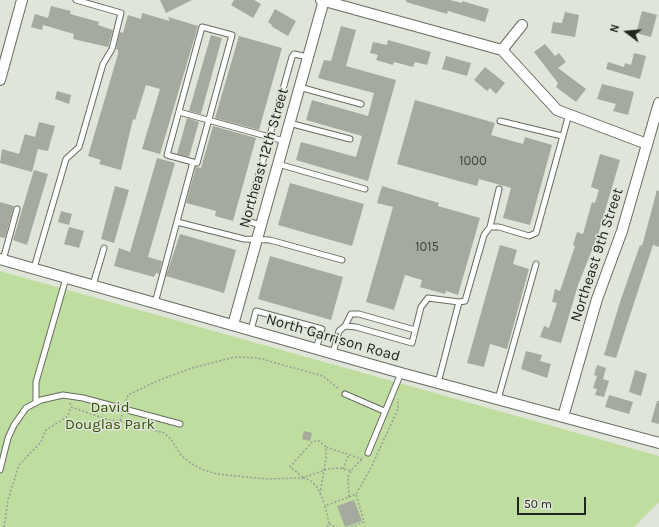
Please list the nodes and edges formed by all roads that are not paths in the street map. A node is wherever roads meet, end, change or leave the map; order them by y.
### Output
1 (22, 0) edge
2 (76, 0) edge
3 (323, 0) edge
4 (522, 25) dead end
5 (502, 50) junction
6 (308, 57) junction
7 (0, 80) edge
8 (299, 87) junction
9 (659, 103) edge
10 (361, 104) dead end
11 (179, 112) junction
12 (569, 114) junction
13 (209, 120) junction
14 (500, 121) dead end
15 (289, 123) junction
16 (562, 136) junction
17 (270, 137) junction
18 (350, 139) dead end
19 (284, 141) junction
20 (647, 144) junction
21 (193, 162) junction
22 (278, 164) junction
23 (499, 188) dead end
24 (365, 189) dead end
25 (18, 209) dead end
26 (176, 222) junction
27 (261, 225) junction
28 (490, 227) junction
29 (257, 239) junction
30 (104, 248) dead end
31 (2, 259) edge
32 (342, 260) dead end
33 (536, 264) dead end
34 (34, 268) junction
35 (66, 278) junction
36 (93, 285) junction
37 (155, 302) junction
38 (459, 302) junction
39 (233, 325) junction
40 (345, 326) junction
41 (251, 330) junction
42 (415, 330) junction
43 (316, 349) junction
44 (333, 353) junction
45 (400, 372) junction
46 (438, 383) junction
47 (345, 394) road end
48 (498, 399) junction
49 (36, 402) junction
50 (384, 411) junction
51 (563, 417) junction
52 (180, 424) dead end
53 (659, 443) edge
54 (368, 453) road end
55 (1, 463) edge
56 (0, 470) edge

1 - 7 street
2 - 34 lane
3 - 5 street
3 - 6 street, Northeast 12th Street
4 - 5 street
5 - 12 street
6 - 8 street, Northeast 12th Street
6 - 17 lane
8 - 10 lane
8 - 15 street, Northeast 12th Street
9 - 20 street, Northeast 9th Street
11 - 13 lane
11 - 13 lane
11 - 21 lane
12 - 16 lane
12 - 20 street
13 - 17 lane
13 - 21 lane
14 - 16 lane
15 - 18 lane
15 - 19 street, Northeast 12th Street
16 - 28 lane
17 - 19 lane
17 - 27 lane
19 - 22 street, Northeast 12th Street
20 - 51 street, Northeast 9th Street
21 - 26 lane
22 - 24 lane
22 - 27 street, Northeast 12th Street
23 - 28 lane
25 - 31 lane
26 - 29 lane
26 - 37 lane
27 - 29 street, Northeast 12th Street
28 - 38 lane
29 - 32 lane
29 - 39 street, Northeast 12th Street
30 - 36 lane
31 - 34 street, North Garrison Road
33 - 48 lane
34 - 35 street, North Garrison Road
35 - 36 street, North Garrison Road
35 - 49 lane
36 - 37 street, North Garrison Road
37 - 39 street, North Garrison Road
38 - 42 lane
38 - 46 lane
39 - 41 street, North Garrison Road
40 - 42 lane
40 - 42 lane
40 - 44 lane
41 - 43 street, North Garrison Road
41 - 43 lane
43 - 44 street, North Garrison Road
44 - 45 street, North Garrison Road
45 - 46 street, North Garrison Road
45 - 50 lane
46 - 48 street, North Garrison Road
47 - 50 lane
48 - 51 street, North Garrison Road
49 - 52 lane
49 - 55 lane
50 - 54 lane
51 - 53 street, North Garrison Road
55 - 56 lane

